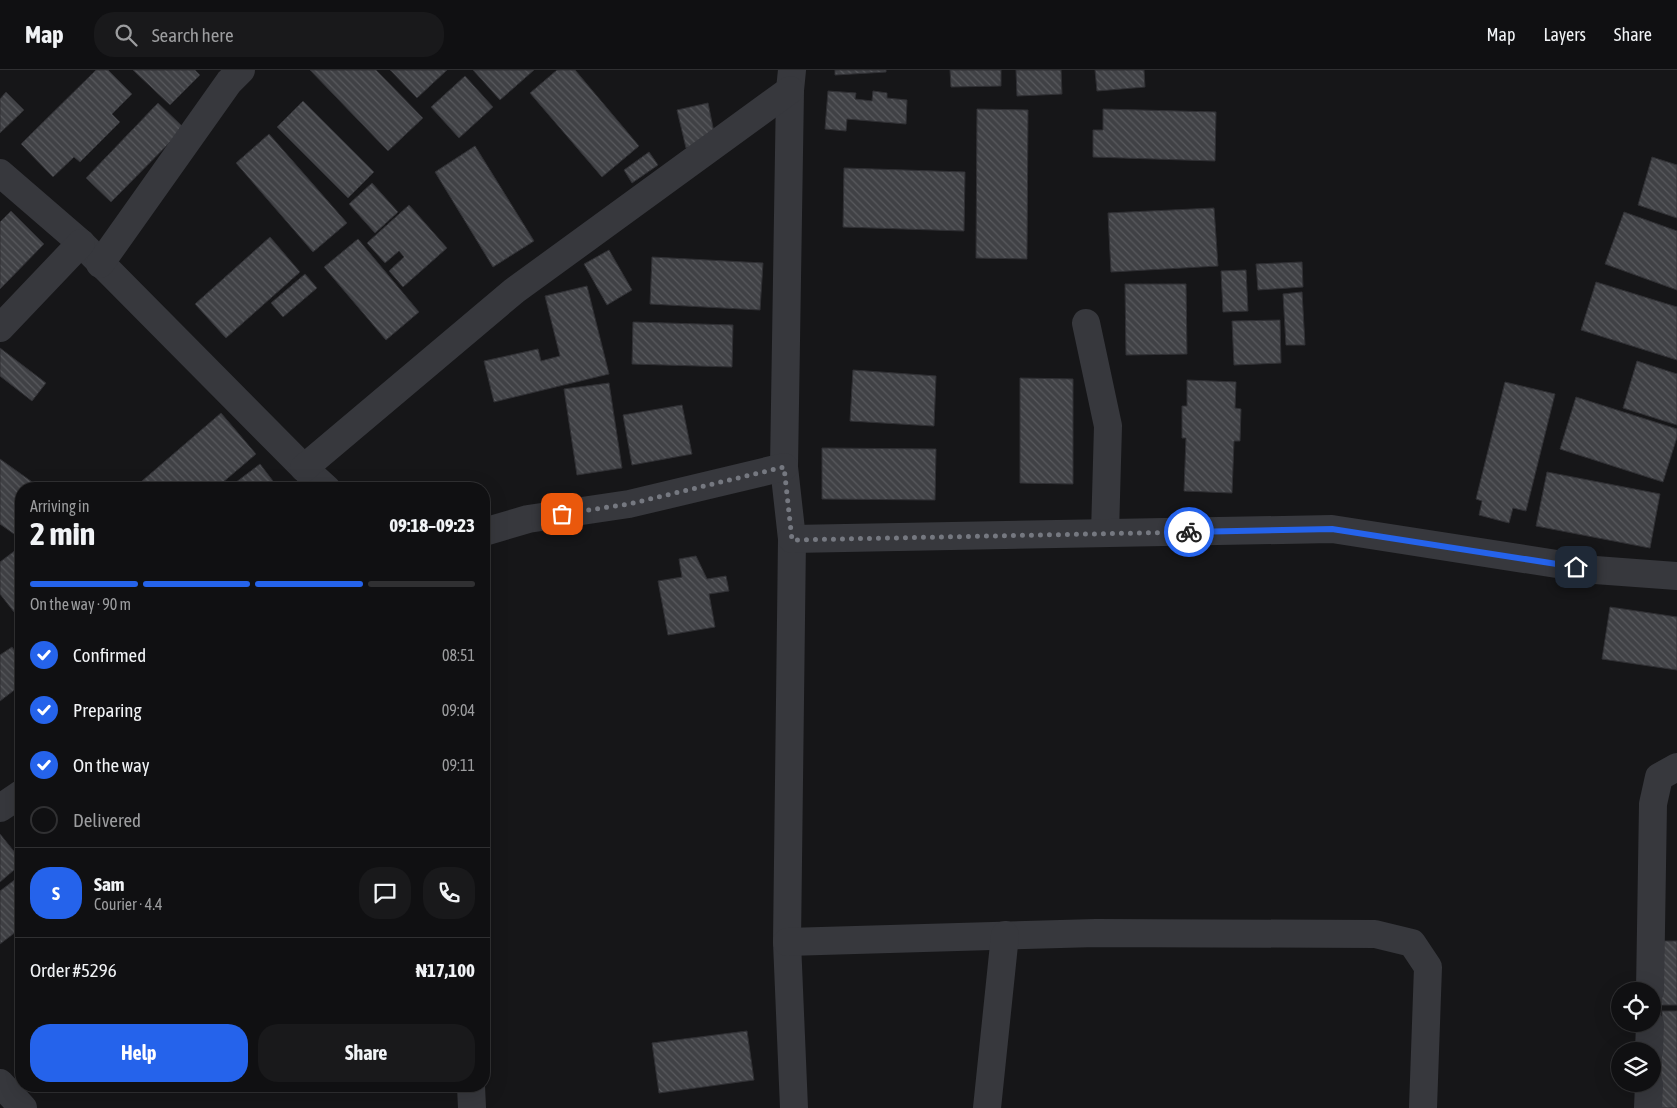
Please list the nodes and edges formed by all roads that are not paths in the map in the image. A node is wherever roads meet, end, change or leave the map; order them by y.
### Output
1 (240, 70) edge
2 (791, 80) edge
3 (0, 173) edge
4 (81, 244) junction
5 (100, 264) junction
6 (1086, 323) dead end
7 (0, 328) edge
8 (784, 467) junction
9 (304, 468) junction
10 (319, 482) edge
11 (490, 530) edge
12 (1106, 533) junction
13 (792, 540) junction
14 (1677, 576) edge
15 (1677, 767) edge
16 (15, 798) edge
17 (0, 808) edge
18 (1005, 935) junction
19 (787, 942) junction
20 (1650, 982) edge
21 (0, 1083) edge
22 (471, 1092) edge
23 (1649, 1092) edge
24 (23, 1108) edge
25 (472, 1108) edge
26 (794, 1108) edge
27 (987, 1108) edge
28 (1423, 1108) edge
29 (1648, 1108) edge

1 - 5 street
2 - 8 street
2 - 9 street
3 - 4 street
4 - 5 street
4 - 7 street
5 - 9 street
6 - 12 street
8 - 11 street
8 - 13 street
9 - 10 street
12 - 13 street
12 - 14 street
13 - 19 street
15 - 20 street
16 - 17 street
18 - 19 street
18 - 27 street
18 - 28 street
19 - 26 street
21 - 24 street
22 - 25 street
23 - 29 street

